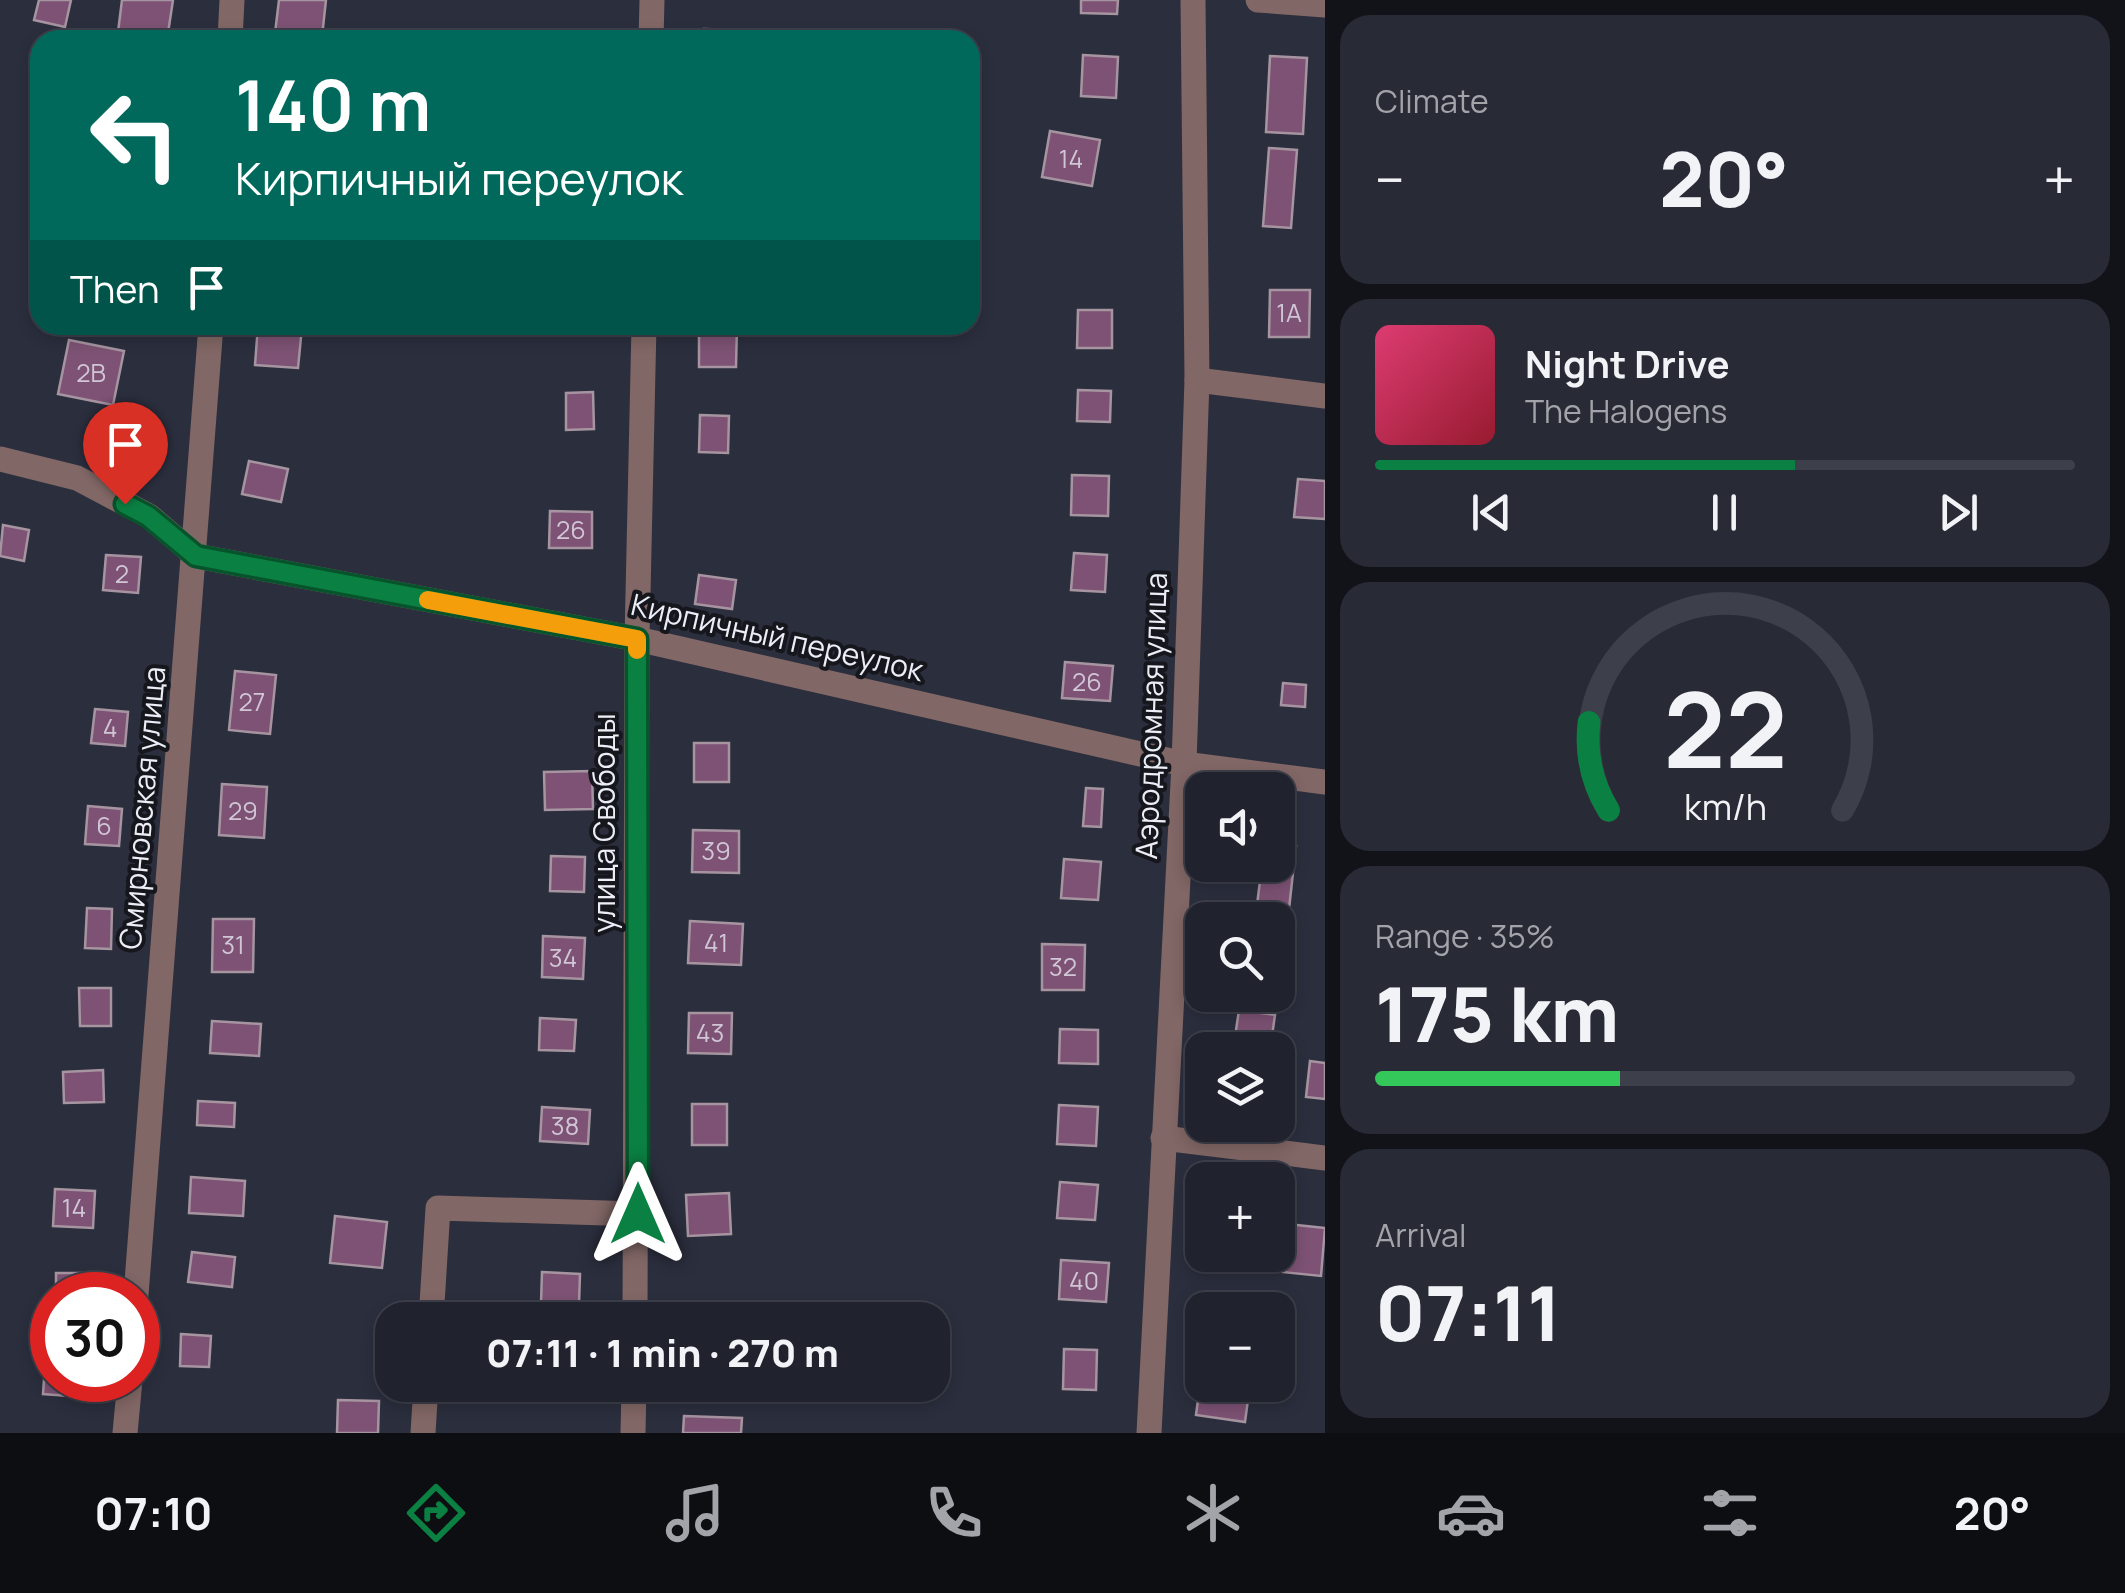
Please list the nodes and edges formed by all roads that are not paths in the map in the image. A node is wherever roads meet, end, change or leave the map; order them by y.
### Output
1 (232, 0) edge
2 (652, 0) edge
3 (1192, 0) edge
4 (1258, 0) edge
5 (1325, 5) edge
6 (230, 30) edge
7 (651, 30) edge
8 (210, 335) edge
9 (644, 335) edge
10 (1196, 380) junction
11 (1325, 396) edge
12 (0, 459) edge
13 (196, 556) junction
14 (637, 639) junction
15 (1184, 764) junction
16 (1325, 782) edge
17 (1163, 1138) junction
18 (1325, 1158) edge
19 (638, 1214) junction
20 (138, 1272) edge
21 (431, 1302) edge
22 (636, 1302) edge
23 (128, 1402) edge
24 (425, 1402) edge
25 (633, 1402) edge
26 (125, 1433) edge
27 (423, 1433) edge
28 (632, 1433) edge
29 (1148, 1433) edge

1 - 6 street
2 - 7 street
3 - 10 street, Аэродромная улица
4 - 5 street
8 - 13 street, Смирновская улица
9 - 14 street, улица Свободы
10 - 11 street
10 - 15 street, Аэродромная улица
12 - 13 street, Кирпичный переулок
13 - 14 street, Кирпичный переулок
13 - 20 street, Смирновская улица
14 - 15 street, Кирпичный переулок
14 - 19 street, улица Свободы
15 - 16 street, Кирпичный переулок
15 - 17 street, Аэродромная улица
17 - 18 street
17 - 29 street, Аэродромная улица
19 - 21 street
19 - 22 street, улица Свободы
23 - 26 street
24 - 27 street
25 - 28 street

